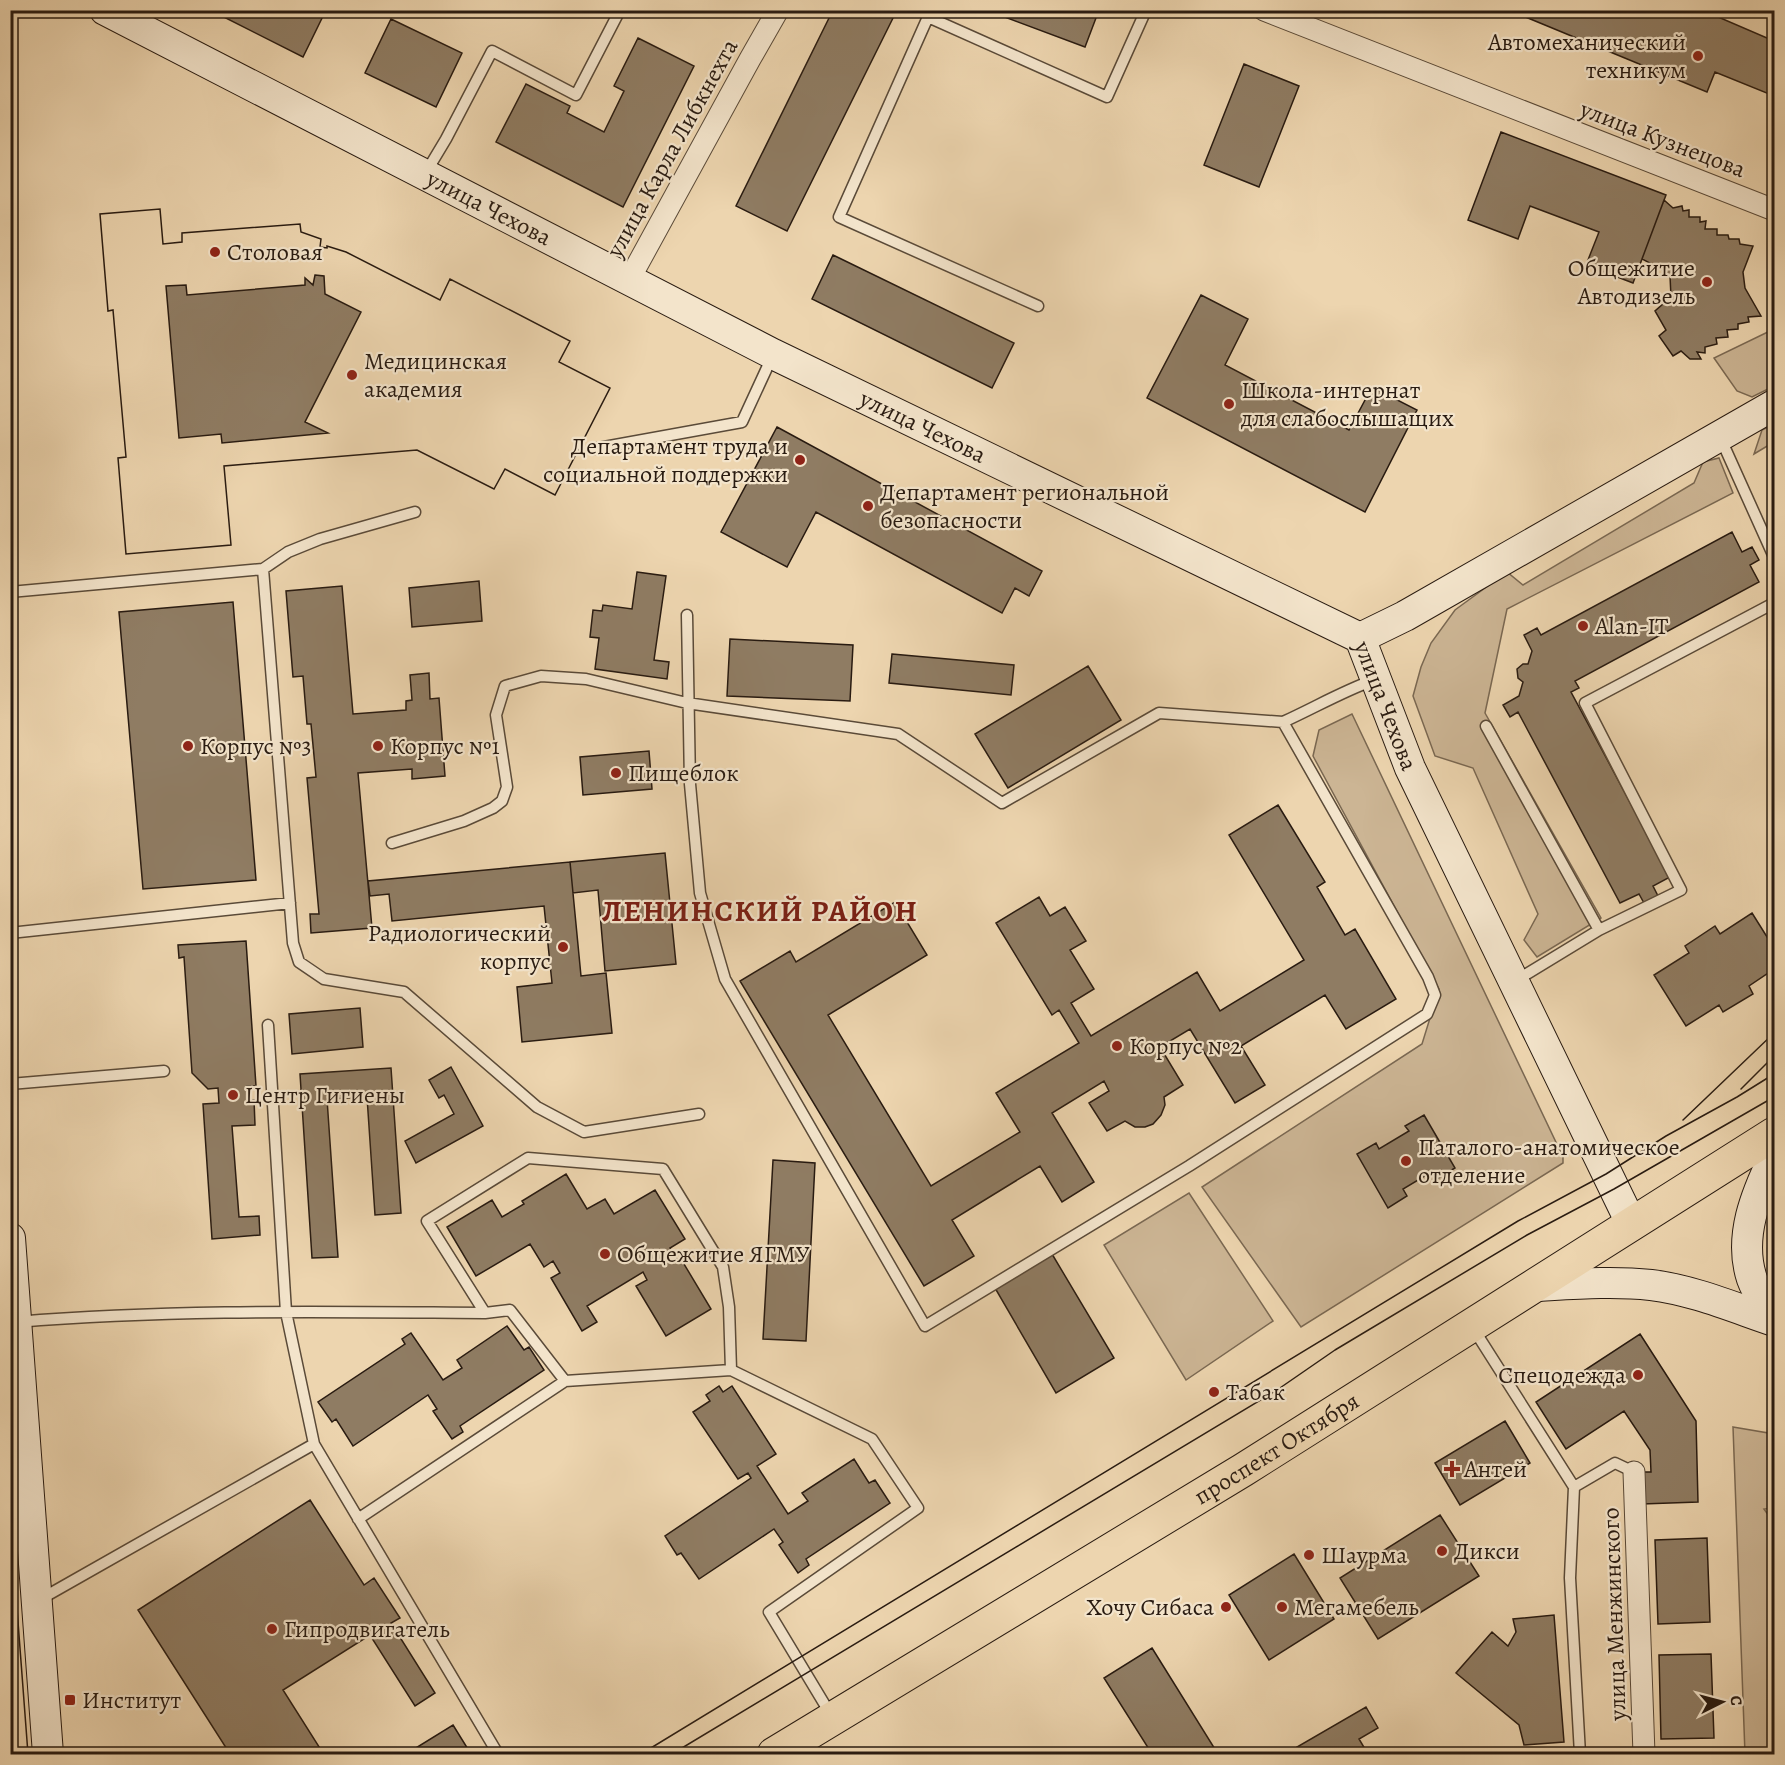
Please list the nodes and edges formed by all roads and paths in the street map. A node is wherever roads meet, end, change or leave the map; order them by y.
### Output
1 (105, 10) edge
2 (620, 10) edge
3 (778, 10) edge
4 (1146, 10) edge
5 (1264, 10) edge
6 (425, 174) junction
7 (1774, 210) edge
8 (629, 280) junction
9 (1038, 306) dead end
10 (773, 354) junction
11 (1774, 405) edge
12 (1720, 436) junction
13 (593, 449) dead end
14 (415, 512) dead end
15 (1774, 557) edge
16 (263, 569) junction
17 (10, 592) edge
18 (1774, 603) edge
19 (687, 615) dead end
20 (1360, 638) junction
21 (1375, 679) junction
22 (687, 703) junction
23 (1283, 722) junction
24 (1486, 726) dead end
25 (392, 843) dead end
26 (290, 903) junction
27 (1599, 930) junction
28 (10, 933) edge
29 (1514, 981) junction
30 (268, 1025) dead end
31 (164, 1071) dead end
32 (10, 1084) edge
33 (699, 1114) dead end
34 (1774, 1134) edge
35 (1774, 1157) edge
36 (1632, 1225) junction
37 (10, 1238) edge
38 (1536, 1286) junction
39 (286, 1312) junction
40 (485, 1313) junction
41 (1774, 1321) edge
42 (16, 1323) junction
43 (1472, 1327) junction
44 (731, 1370) junction
45 (565, 1381) junction
46 (314, 1444) junction
47 (1634, 1472) joint
48 (1574, 1487) junction
49 (358, 1519) junction
50 (36, 1602) junction
51 (833, 1718) junction
52 (48, 1755) edge
53 (498, 1755) edge
54 (774, 1755) edge
55 (1580, 1755) edge
56 (1644, 1755) edge

1 - 6 street, улица Чехова
2 - 6 lane
3 - 8 street, улица Карла Либкнехта
4 - 9 lane
5 - 7 street, улица Кузнецова
6 - 8 street, улица Чехова
8 - 10 street, улица Чехова
10 - 13 lane
10 - 20 street, улица Чехова
11 - 12 street
12 - 15 lane
12 - 20 street
14 - 16 lane
16 - 17 lane
16 - 26 lane
18 - 27 lane
19 - 22 lane
20 - 21 street, улица Чехова
21 - 23 lane
21 - 29 street, улица Чехова
22 - 23 lane
22 - 23 lane
22 - 25 lane
24 - 27 lane
26 - 28 lane
26 - 33 lane
27 - 29 lane
29 - 36 street, улица Чехова
30 - 39 lane
31 - 32 lane
34 - 36 main road, проспект Октября
35 - 41 street
36 - 38 main road, проспект Октября
37 - 42 street
38 - 41 street
38 - 43 main road, проспект Октября
39 - 40 lane
39 - 42 lane
39 - 46 lane
40 - 44 lane
40 - 45 lane
42 - 50 street
43 - 48 lane
43 - 51 main road, проспект Октября
44 - 45 lane
44 - 51 lane
45 - 49 lane
46 - 49 lane
46 - 50 lane
47 - 48 lane
47 - 56 street, улица Менжинского
48 - 55 lane
49 - 53 lane
50 - 52 street
51 - 54 main road, проспект Октября

